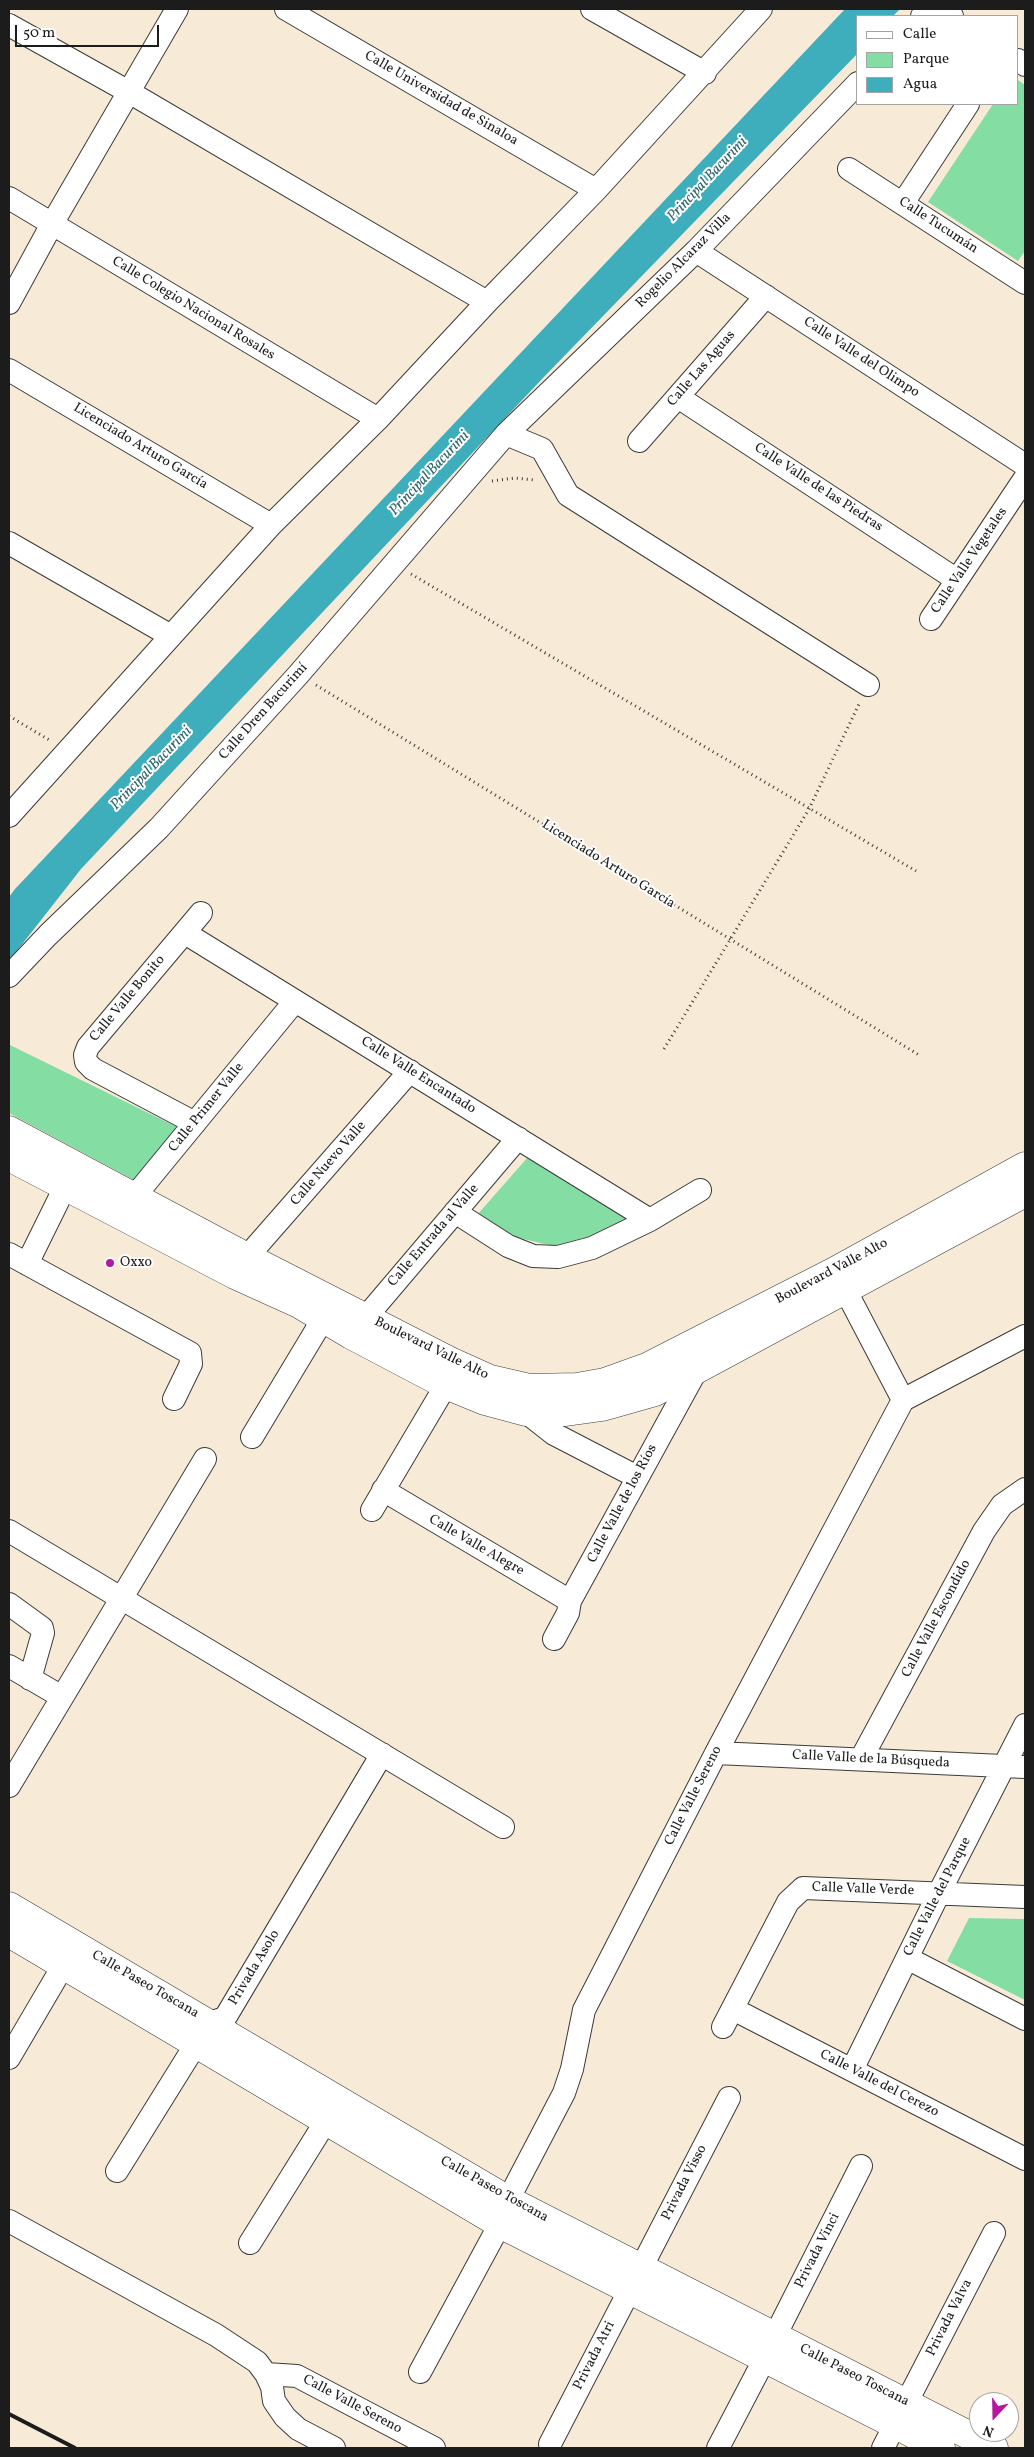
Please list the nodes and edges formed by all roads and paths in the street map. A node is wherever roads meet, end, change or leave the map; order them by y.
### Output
1 (177, 9) edge
2 (286, 9) edge
3 (592, 9) edge
4 (761, 9) edge
5 (9, 25) edge
6 (705, 73) junction
7 (856, 85) edge
8 (129, 92) junction
9 (967, 105) edge
10 (850, 169) dead end
11 (596, 190) junction
12 (9, 198) edge
13 (903, 203) junction
14 (52, 224) junction
15 (696, 251) junction
16 (1022, 275) edge
17 (766, 296) junction
18 (487, 302) junction
19 (9, 303) edge
20 (9, 370) edge
21 (678, 397) junction
22 (535, 405) junction
23 (378, 419) junction
24 (506, 434) junction
25 (639, 441) dead end
26 (542, 449) junction
27 (1025, 465) edge
28 (1025, 478) edge
29 (462, 485) junction
30 (568, 495) junction
31 (271, 525) junction
32 (9, 543) edge
33 (394, 564) junction
34 (957, 580) junction
35 (931, 619) dead end
36 (171, 636) junction
37 (298, 674) junction
38 (868, 685) joint
39 (9, 716) edge
40 (67, 750) junction
41 (809, 809) junction
42 (9, 816) edge
43 (916, 871) dead end
44 (201, 913) dead end
45 (185, 933) junction
46 (730, 940) junction
47 (9, 976) edge
48 (295, 1001) junction
49 (664, 1050) dead end
50 (919, 1055) dead end
51 (410, 1071) junction
52 (195, 1122) junction
53 (9, 1130) edge
54 (518, 1138) junction
55 (9, 1157) edge
56 (1025, 1166) edge
57 (65, 1187) junction
58 (700, 1190) dead end
59 (1025, 1193) edge
60 (127, 1206) junction
61 (454, 1212) junction
62 (650, 1220) junction
63 (247, 1257) junction
64 (18, 1259) edge
65 (840, 1280) junction
66 (323, 1319) junction
67 (358, 1326) junction
68 (1025, 1336) edge
69 (696, 1371) junction
70 (446, 1384) junction
71 (174, 1399) dead end
72 (903, 1400) junction
73 (526, 1412) junction
74 (252, 1437) dead end
75 (205, 1460) dead end
76 (637, 1477) junction
77 (1025, 1489) edge
78 (9, 1531) edge
79 (121, 1598) junction
80 (570, 1601) junction
81 (9, 1604) edge
82 (554, 1639) dead end
83 (9, 1666) edge
84 (30, 1679) junction
85 (62, 1697) junction
86 (1025, 1725) edge
87 (716, 1753) junction
88 (382, 1754) junction
89 (861, 1759) junction
90 (1015, 1766) edge
91 (9, 1786) edge
92 (502, 1827) dead end
93 (939, 1893) junction
94 (1025, 1897) edge
95 (9, 1906) edge
96 (9, 1933) edge
97 (907, 1958) junction
98 (64, 1966) junction
99 (728, 2018) joint
100 (1025, 2019) edge
101 (203, 2033) junction
102 (9, 2058) edge
103 (852, 2070) junction
104 (729, 2098) dead end
105 (326, 2121) junction
106 (1025, 2159) edge
107 (861, 2166) dead end
108 (117, 2171) dead end
109 (504, 2212) junction
110 (9, 2221) edge
111 (994, 2233) dead end
112 (250, 2243) dead end
113 (636, 2279) junction
114 (770, 2347) junction
115 (420, 2372) dead end
116 (266, 2374) junction
117 (895, 2425) edge
118 (550, 2444) dead end
119 (334, 2448) edge
120 (434, 2448) edge
121 (718, 2448) edge
122 (941, 2448) edge
123 (994, 2448) edge

1 - 8 street
2 - 11 street, Calle Universidad de Sinaloa
3 - 6 street
4 - 6 street
5 - 8 street
6 - 11 street
7 - 15 street, Rogelio Alcaraz Villa
8 - 14 street
8 - 18 street
9 - 13 street
10 - 13 street, Calle Tucumán
11 - 18 street
12 - 14 street, Calle Colegio Nacional Rosales
13 - 16 street, Calle Tucumán
14 - 19 street
14 - 23 street, Calle Colegio Nacional Rosales
15 - 17 street, Calle Valle del Olimpo
15 - 22 street, Rogelio Alcaraz Villa
17 - 21 street, Calle Las Aguas
17 - 27 street, Calle Valle del Olimpo
18 - 23 street
20 - 31 street, Licenciado Arturo García
21 - 25 street, Calle Las Aguas
21 - 34 street, Calle Valle de las Piedras
22 - 24 street, Rogelio Alcaraz Villa
22 - 26 street
23 - 31 street
24 - 26 street
24 - 29 street, Calle Dren Bacurimí
26 - 30 street
28 - 34 street, Calle Valle Vegetales
29 - 30 path
29 - 33 street, Calle Dren Bacurimí
30 - 38 street
31 - 36 street
32 - 36 street
33 - 37 street, Calle Dren Bacurimí
33 - 41 path
34 - 35 street, Calle Valle Vegetales
36 - 40 street
37 - 46 path, Licenciado Arturo García
37 - 47 street, Calle Dren Bacurimí
38 - 41 path
39 - 40 path
40 - 42 street
41 - 43 path
41 - 46 path
44 - 45 street, Calle Valle Bonito
45 - 48 street, Calle Valle Encantado
45 - 52 street, Calle Valle Bonito
46 - 49 path
46 - 50 path, Licenciado Arturo García
48 - 51 street, Calle Valle Encantado
48 - 52 street, Calle Primer Valle
51 - 54 street, Calle Valle Encantado
51 - 63 street, Calle Nuevo Valle
52 - 60 street, Calle Primer Valle
53 - 60 street, Boulevard Valle Alto
54 - 61 street, Calle Entrada al Valle
54 - 62 street, Calle Valle Encantado
55 - 57 street, Boulevard Valle Alto
56 - 65 street, Boulevard Valle Alto
57 - 60 street, Boulevard Valle Alto
57 - 64 street
58 - 62 street
59 - 65 street, Boulevard Valle Alto
60 - 63 street, Boulevard Valle Alto
60 - 66 street, Boulevard Valle Alto
61 - 62 street
61 - 67 street, Calle Entrada al Valle
63 - 67 street, Boulevard Valle Alto
64 - 71 street
65 - 67 street, Boulevard Valle Alto
65 - 69 street, Boulevard Valle Alto
65 - 72 street
66 - 67 street, Boulevard Valle Alto
66 - 74 street
67 - 70 street, Boulevard Valle Alto
68 - 72 street
69 - 73 street, Boulevard Valle Alto
69 - 76 street, Calle Valle de los Ríos
70 - 73 street, Boulevard Valle Alto
70 - 80 street, Calle Valle Alegre
72 - 87 street, Calle Valle Sereno
73 - 76 street
75 - 79 street
76 - 80 street, Calle Valle de los Ríos
77 - 89 street, Calle Valle Escondido
78 - 79 street
79 - 85 street
79 - 88 street
80 - 82 street, Calle Valle de los Ríos
81 - 84 street
83 - 84 street
84 - 85 street
85 - 91 street
86 - 90 street, Calle Valle del Parque
87 - 89 street, Calle Valle de la Búsqueda
87 - 109 street, Calle Valle Sereno
88 - 92 street
88 - 101 street, Privada Asolo
89 - 90 street, Calle Valle de la Búsqueda
90 - 93 street, Calle Valle del Parque
93 - 94 street, Calle Valle Verde
93 - 97 street, Calle Valle del Parque
93 - 99 street, Calle Valle Verde
95 - 101 street, Calle Paseo Toscana
96 - 98 street, Calle Paseo Toscana
97 - 100 street
97 - 103 street, Calle Valle del Parque
98 - 101 street, Calle Paseo Toscana
98 - 102 street
99 - 103 street, Calle Valle del Cerezo
101 - 105 street, Calle Paseo Toscana
101 - 108 street, Privada Asolo
101 - 109 street, Calle Paseo Toscana
103 - 106 street, Calle Valle del Cerezo
104 - 113 street, Privada Visso
105 - 109 street, Calle Paseo Toscana
105 - 112 street
107 - 114 street, Privada Vinci
109 - 113 street, Calle Paseo Toscana
109 - 115 street, Calle Valle Sereno
110 - 116 street
111 - 117 street, Privada Valva
113 - 114 street, Calle Paseo Toscana
113 - 118 street, Privada Atri
114 - 117 street, Calle Paseo Toscana
114 - 121 street, Privada Vinci
116 - 119 street
116 - 120 street, Calle Valle Sereno
117 - 122 street, Calle Paseo Toscana
117 - 123 street, Calle Paseo Toscana

